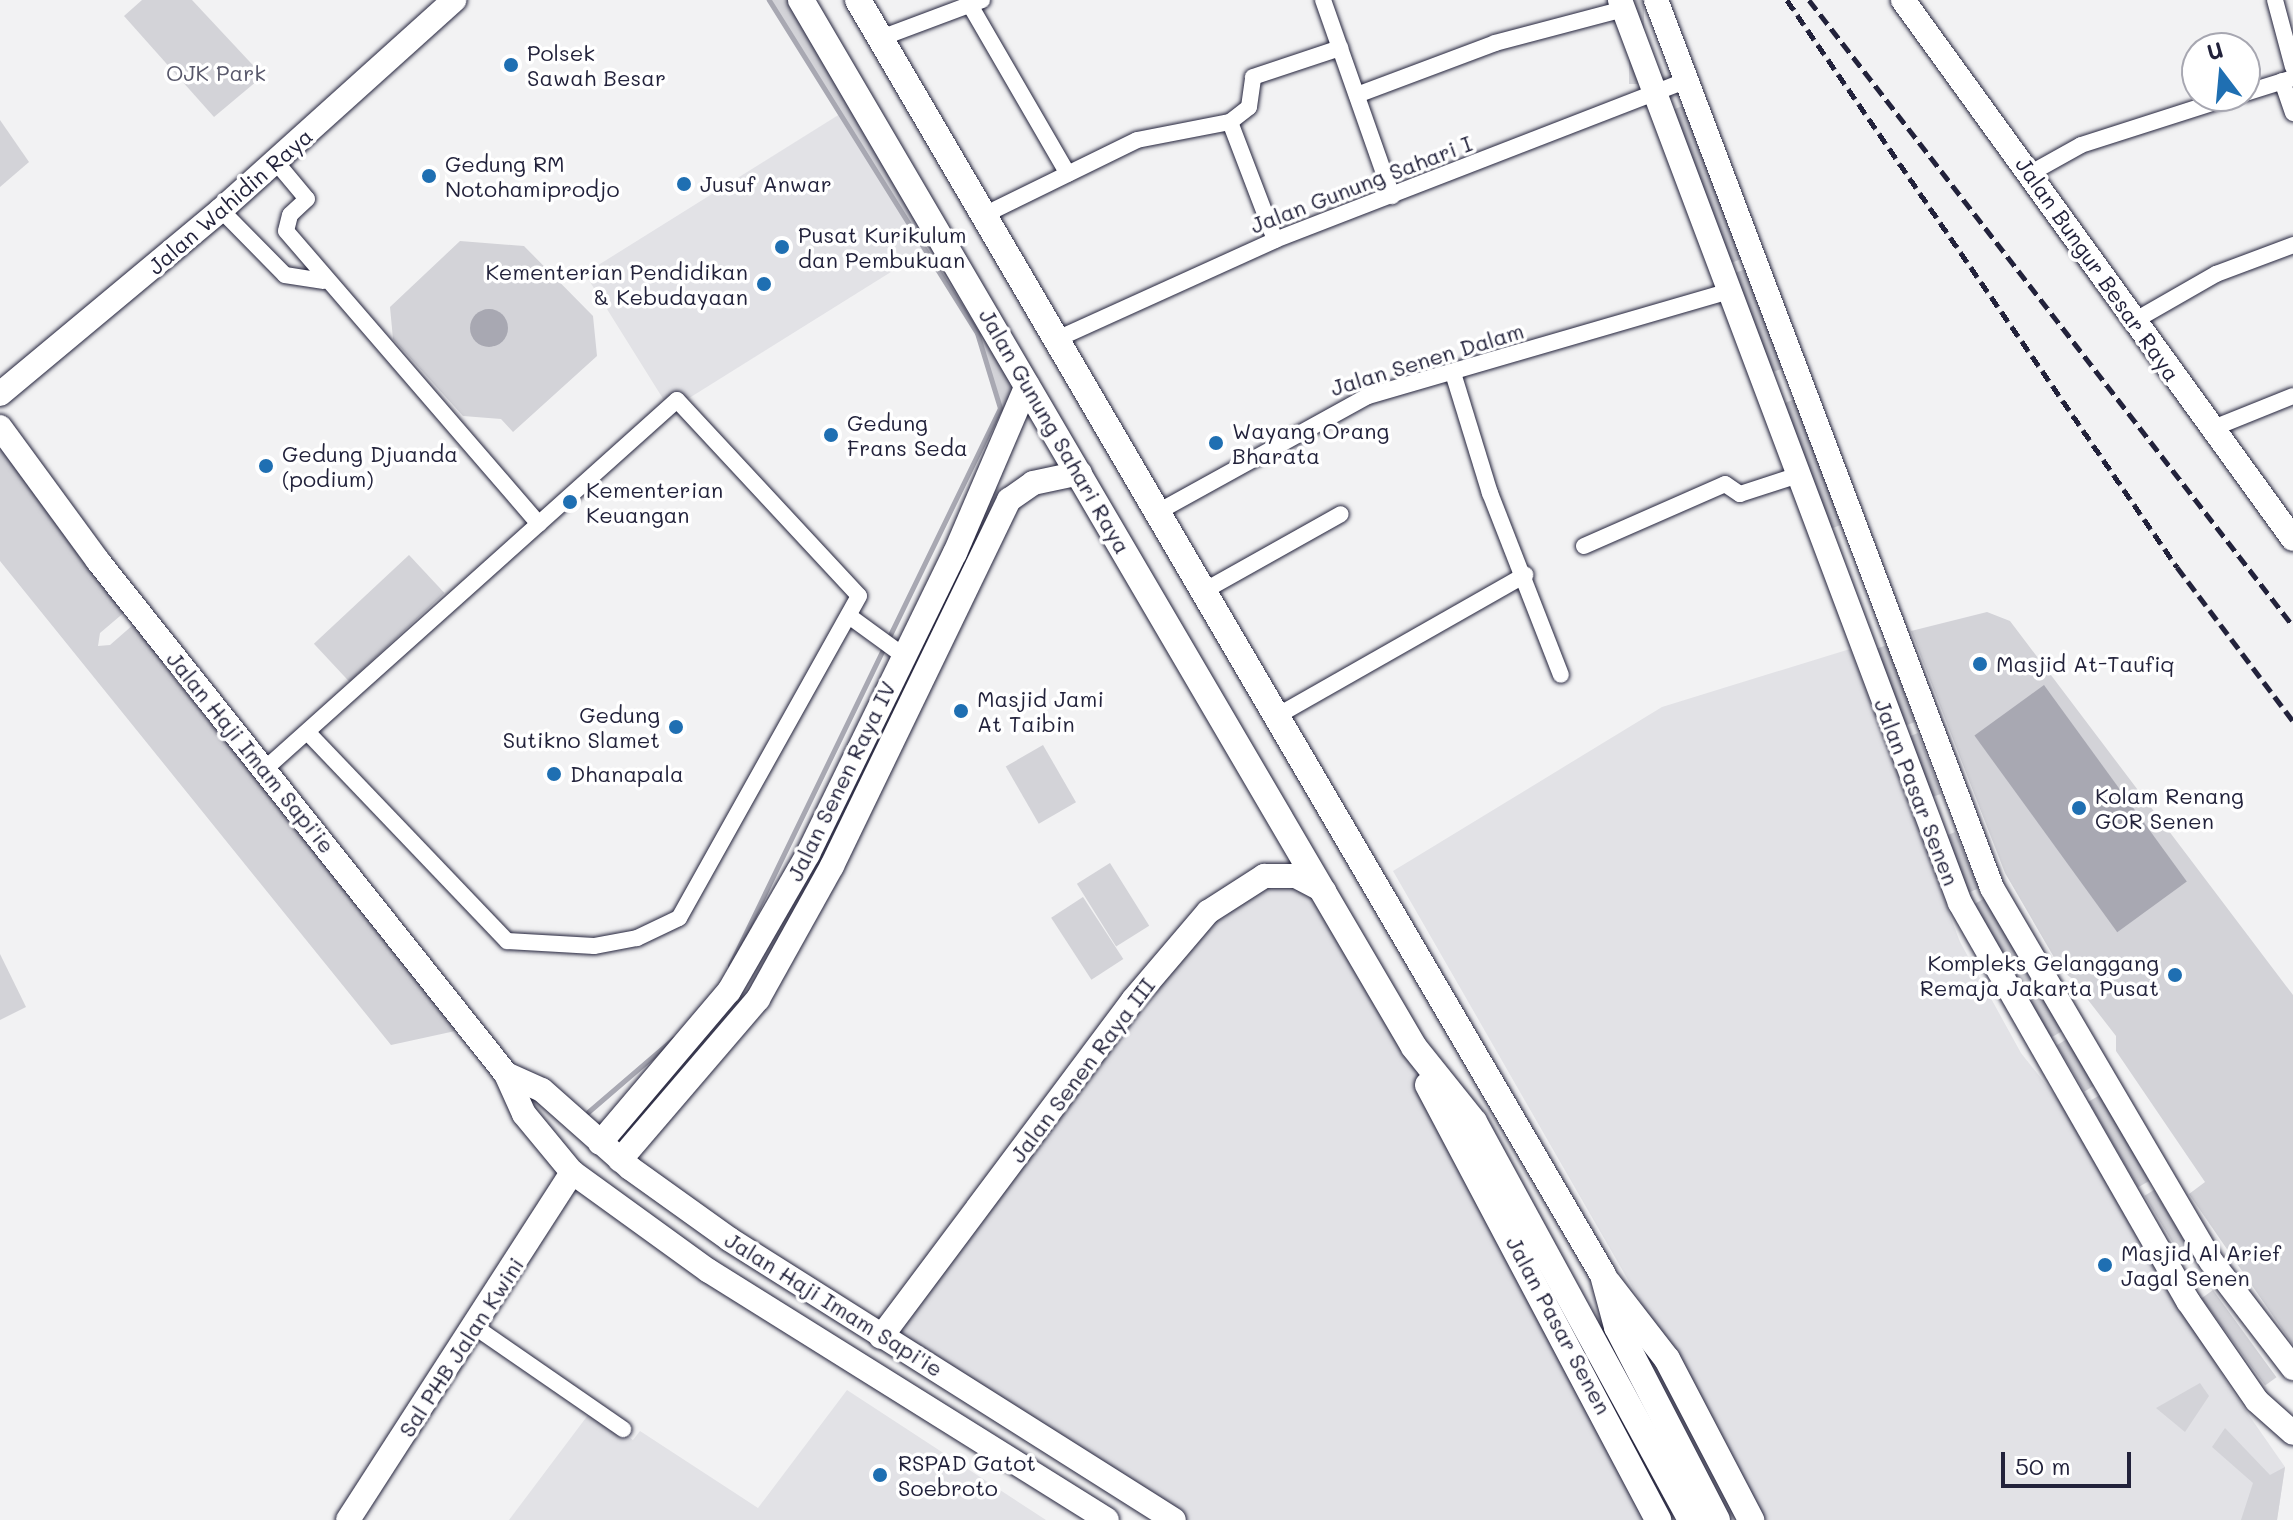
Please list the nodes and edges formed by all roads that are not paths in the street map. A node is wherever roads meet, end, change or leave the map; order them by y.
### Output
1 (454, 0) edge
2 (801, 0) edge
3 (858, 0) edge
4 (1323, 0) edge
5 (1656, 0) edge
6 (1903, 0) edge
7 (2275, 0) edge
8 (976, 2) edge
9 (1622, 5) edge
10 (881, 38) junction
11 (1340, 48) junction
12 (2293, 67) edge
13 (2288, 79) edge
14 (1687, 80) junction
15 (2261, 88) edge
16 (1654, 92) junction
17 (1357, 95) junction
18 (2181, 112) edge
19 (2293, 113) edge
20 (1230, 122) junction
21 (276, 162) junction
22 (2031, 173) junction
23 (1068, 174) junction
24 (1392, 196) junction
25 (221, 210) junction
26 (984, 215) junction
27 (1275, 240) junction
28 (2293, 245) edge
29 (323, 281) junction
30 (1730, 291) junction
31 (2134, 321) junction
32 (1055, 340) junction
33 (1453, 373) junction
34 (1802, 379) junction
35 (1027, 385) junction
36 (1768, 392) junction
37 (0, 394) edge
38 (2293, 396) edge
39 (0, 427) edge
40 (2211, 429) junction
41 (1080, 473) junction
42 (1798, 475) junction
43 (1156, 513) junction
44 (1341, 514) dead end
45 (539, 524) junction
46 (2293, 539) edge
47 (1584, 546) dead end
48 (1525, 575) junction
49 (943, 578) junction
50 (966, 588) junction
51 (1202, 592) junction
52 (849, 616) junction
53 (904, 656) junction
54 (1561, 675) dead end
55 (1275, 717) junction
56 (308, 733) junction
57 (265, 769) junction
58 (808, 854) junction
59 (1308, 864) joint
60 (832, 866) junction
61 (1324, 891) junction
62 (735, 984) junction
63 (758, 999) junction
64 (1414, 1047) junction
65 (506, 1074) junction
66 (600, 1143) junction
67 (620, 1160) junction
68 (572, 1172) junction
69 (729, 1239) junction
70 (2211, 1261) junction
71 (709, 1271) junction
72 (1605, 1280) junction
73 (2177, 1281) junction
74 (475, 1327) junction
75 (881, 1337) junction
76 (2293, 1368) edge
77 (623, 1429) dead end
78 (2293, 1433) edge
79 (348, 1520) edge
80 (1107, 1520) edge
81 (1174, 1520) edge
82 (1658, 1520) edge
83 (1691, 1520) edge
84 (1717, 1520) edge
85 (1751, 1520) edge

1 - 21 street, Jalan Wahidin Raya
2 - 35 main road, Jalan Gunung Sahari Raya
3 - 10 main road, Jalan Gunung Sahari Raya
4 - 11 street
5 - 14 street
6 - 22 street, Jalan Bungur Besar Raya
7 - 12 street
8 - 10 street
8 - 23 street
9 - 16 street
9 - 17 street
10 - 26 main road, Jalan Gunung Sahari Raya
11 - 17 street
11 - 20 street
13 - 15 street
13 - 19 street
14 - 16 street, Jalan Gunung Sahari I
14 - 34 street, Jalan Pasar Senen
16 - 24 street, Jalan Gunung Sahari I
16 - 30 street, Jalan Pasar Senen
17 - 24 street
18 - 22 street
20 - 23 street
20 - 27 street
21 - 25 street, Jalan Wahidin Raya
21 - 29 street
22 - 31 street, Jalan Bungur Besar Raya
23 - 26 street
24 - 27 street, Jalan Gunung Sahari I
25 - 29 street
25 - 37 street, Jalan Wahidin Raya
26 - 32 main road, Jalan Gunung Sahari Raya
27 - 32 street, Jalan Gunung Sahari I
28 - 31 street
29 - 45 street
30 - 33 street, Jalan Senen Dalam
30 - 36 street, Jalan Pasar Senen
31 - 40 street, Jalan Bungur Besar Raya
32 - 43 main road, Jalan Gunung Sahari Raya
33 - 43 street, Jalan Senen Dalam
33 - 48 street
34 - 36 street
34 - 70 street, Jalan Pasar Senen
35 - 41 main road, Jalan Gunung Sahari Raya
35 - 49 street, Jalan Senen Raya IV
36 - 42 street, Jalan Pasar Senen
38 - 40 street
39 - 57 street, Jalan Haji Imam Sapi'ie
40 - 46 street, Jalan Bungur Besar Raya
41 - 50 street, Jalan Senen Raya IV
41 - 59 main road, Jalan Gunung Sahari Raya
42 - 47 street
42 - 73 street, Jalan Pasar Senen
43 - 51 main road, Jalan Gunung Sahari Raya
44 - 51 street
45 - 52 street
45 - 56 street
48 - 54 street
48 - 55 street
49 - 50 street
49 - 53 street, Jalan Senen Raya IV
50 - 60 street, Jalan Senen Raya IV
51 - 55 main road, Jalan Gunung Sahari Raya
52 - 53 street
52 - 56 street
53 - 58 street, Jalan Senen Raya IV
55 - 72 main road, Jalan Gunung Sahari Raya
56 - 57 street
57 - 65 street, Jalan Haji Imam Sapi'ie
58 - 60 street
58 - 62 street, Jalan Senen Raya IV
59 - 61 main road, Jalan Pasar Senen
60 - 63 street, Jalan Senen Raya IV
61 - 64 main road, Jalan Pasar Senen
61 - 75 street, Jalan Senen Raya III
62 - 63 street
62 - 66 street, Jalan Senen Raya IV
63 - 67 street, Jalan Senen Raya IV
64 - 82 main road, Jalan Pasar Senen
64 - 83 main road, Jalan Pasar Senen
65 - 66 street, Jalan Haji Imam Sapi'ie
65 - 68 street, Jalan Haji Imam Sapi'ie
66 - 67 street, Jalan Haji Imam Sapi'ie
67 - 69 street, Jalan Haji Imam Sapi'ie
68 - 71 street, Jalan Haji Imam Sapi'ie
68 - 74 street, Sal PHB Jalan Kwini
69 - 71 street
69 - 75 street, Jalan Haji Imam Sapi'ie
70 - 73 street
70 - 76 street, Jalan Pasar Senen
71 - 80 street, Jalan Haji Imam Sapi'ie
72 - 84 main road
72 - 85 main road
73 - 78 street, Jalan Pasar Senen
74 - 77 street
74 - 79 street, Sal PHB Jalan Kwini
75 - 81 street, Jalan Haji Imam Sapi'ie

